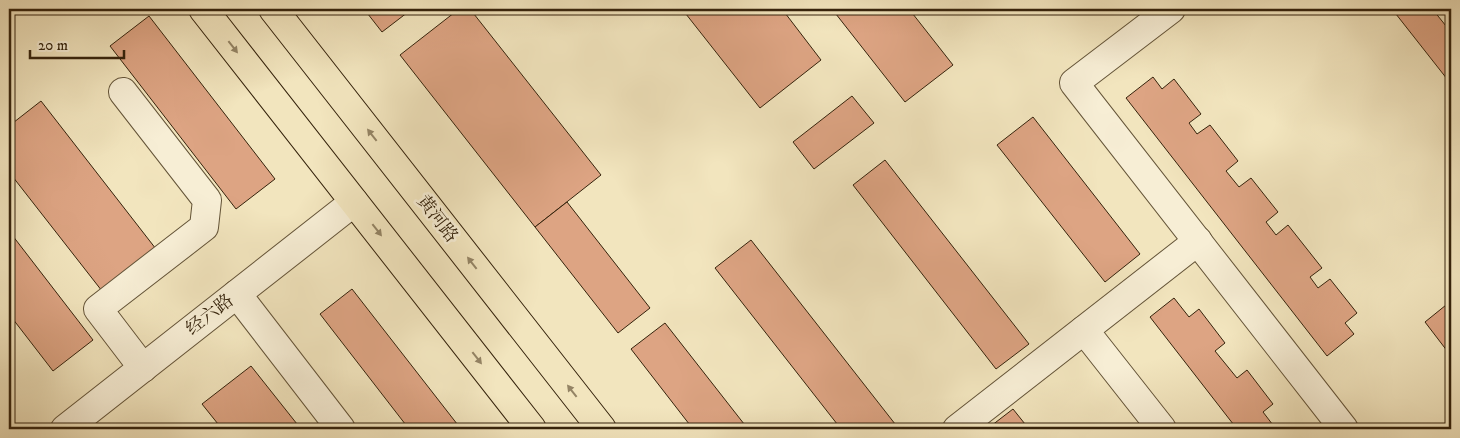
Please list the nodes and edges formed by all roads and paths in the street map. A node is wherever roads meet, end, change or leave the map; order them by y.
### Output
1 (203, 9) edge
2 (273, 9) edge
3 (1172, 9) edge
4 (124, 92) dead end
5 (354, 202) junction
6 (1198, 241) junction
7 (237, 294) junction
8 (1084, 330) junction
9 (143, 368) junction
10 (65, 429) edge
11 (342, 429) edge
12 (532, 429) edge
13 (602, 429) edge
14 (957, 429) edge
15 (1162, 429) edge
16 (1344, 429) edge

1 -> 5 main road
13 -> 2 main road, 黄河路
3 - 6 street
4 - 9 street
5 - 7 street, 经六路
5 -> 12 main road
6 - 8 street
6 - 16 street
7 - 9 street, 经六路
7 - 11 street
8 - 14 street
8 - 15 street
9 - 10 street, 经六路

